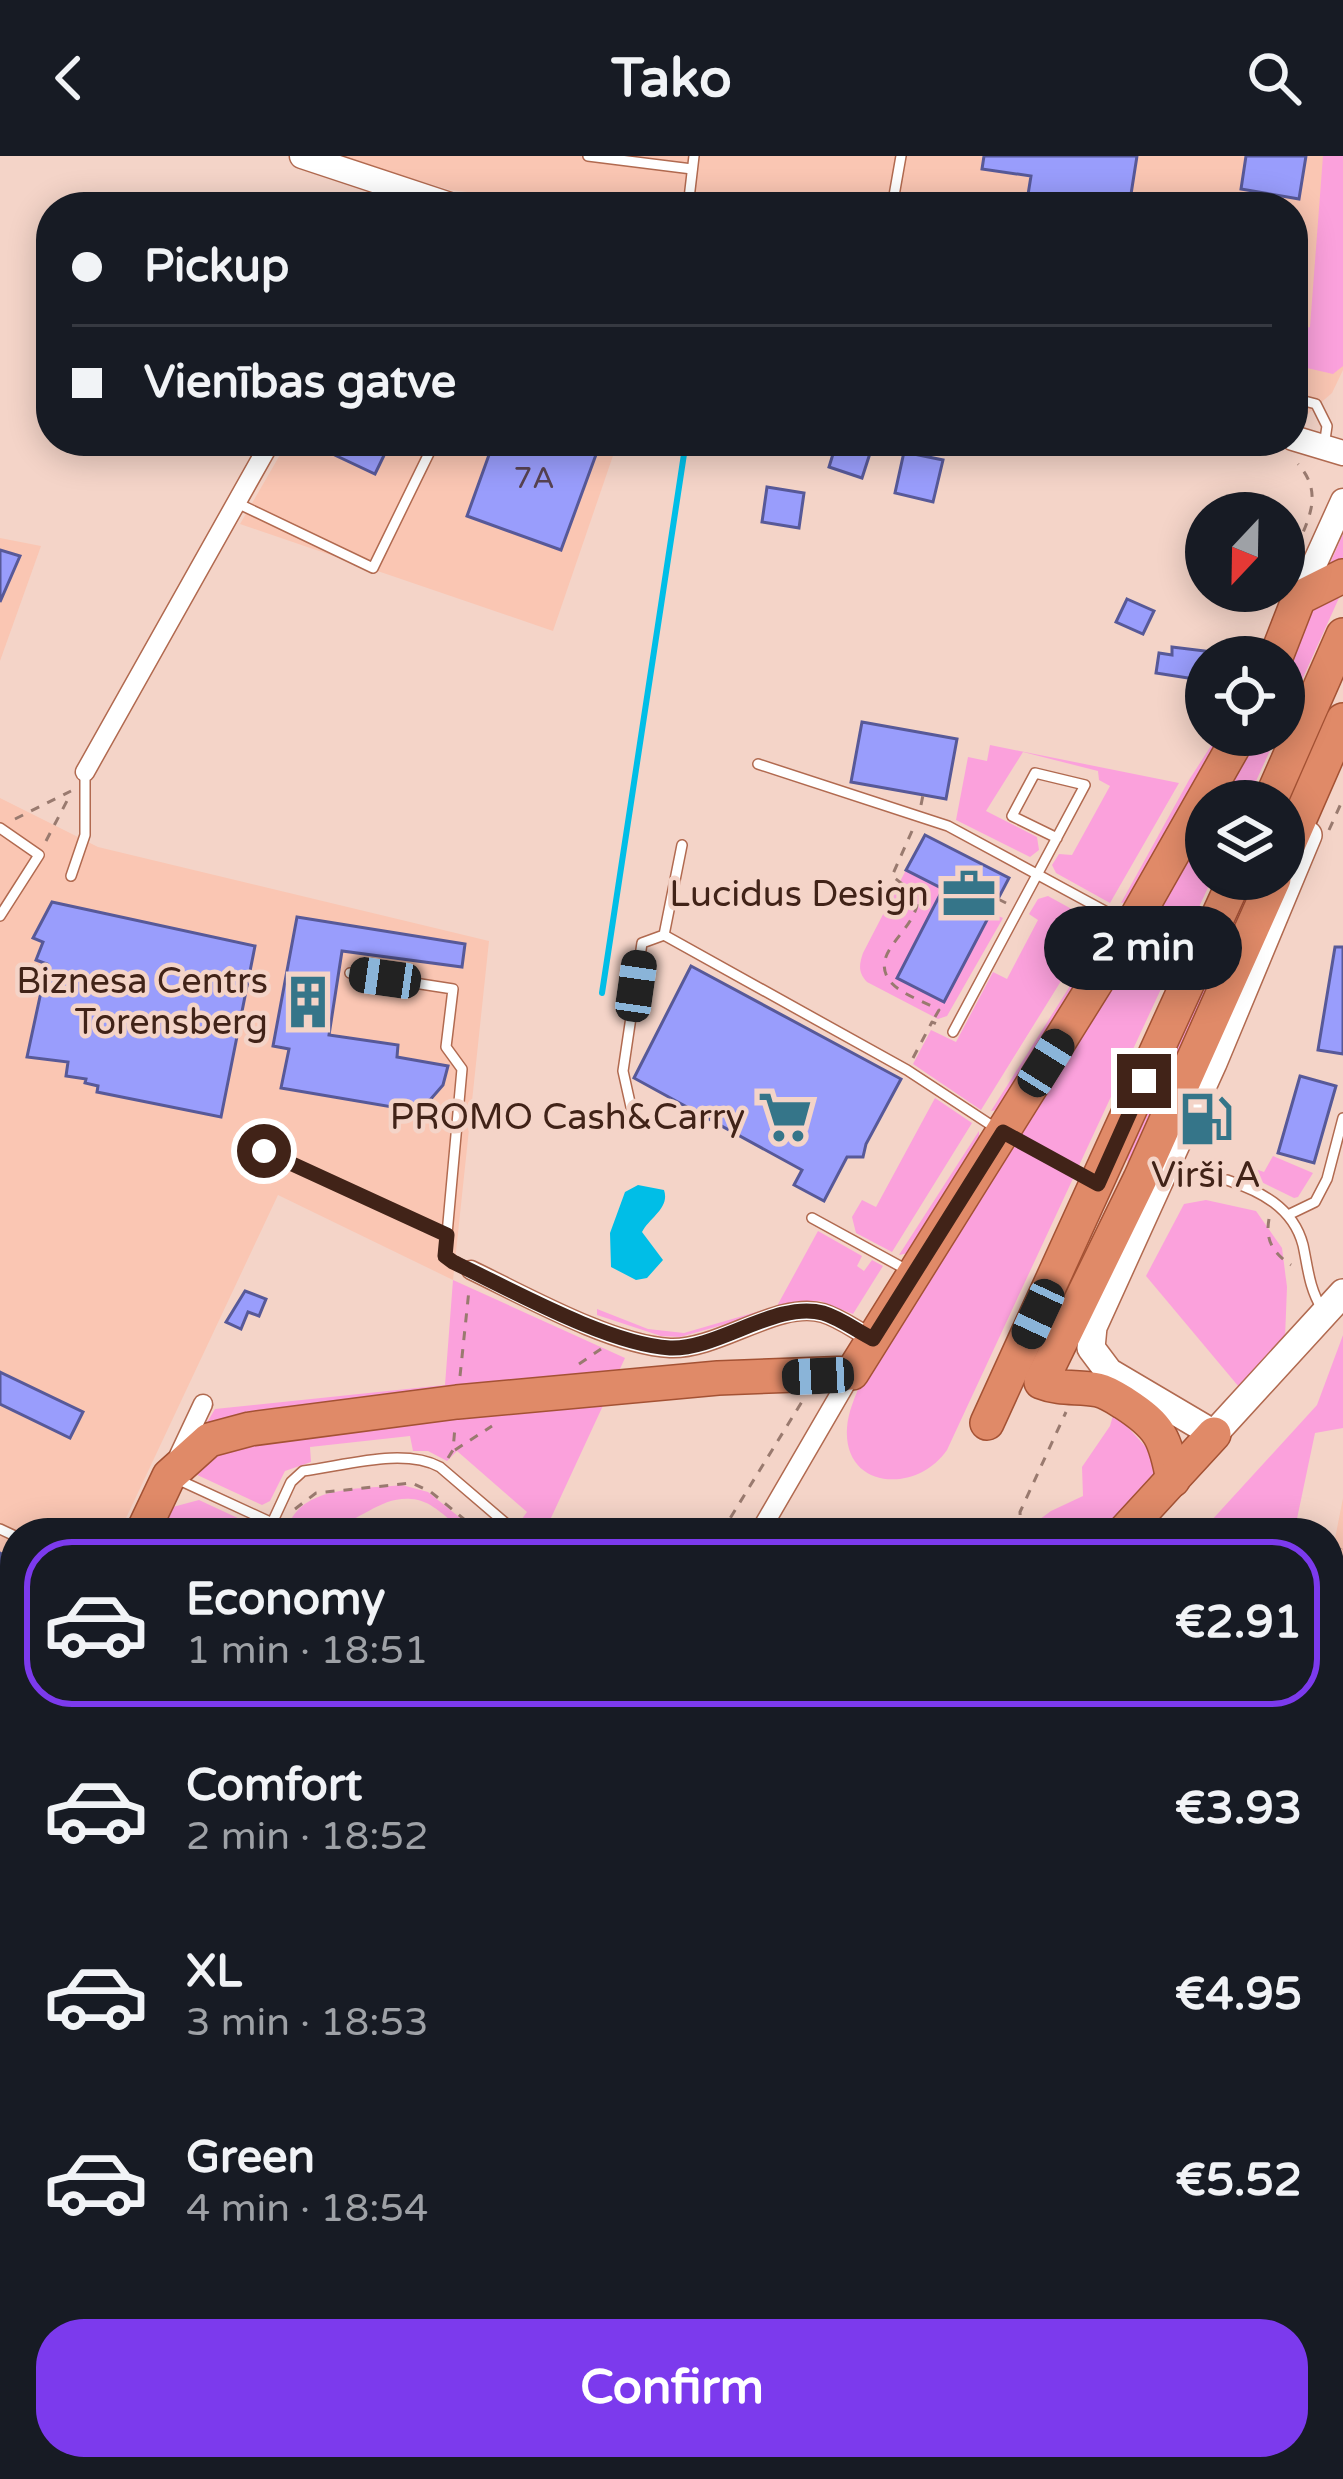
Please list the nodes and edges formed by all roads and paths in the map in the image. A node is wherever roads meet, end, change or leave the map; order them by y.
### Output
1 (302, 156) edge
2 (588, 156) edge
3 (694, 156) edge
4 (901, 156) edge
5 (692, 169) junction
6 (399, 192) edge
7 (690, 192) edge
8 (895, 192) edge
9 (1308, 402) edge
10 (1333, 450) edge
11 (263, 456) edge
12 (428, 456) edge
13 (1298, 456) edge
14 (1343, 501) edge
15 (237, 503) junction
16 (1305, 522) edge
17 (1343, 576) edge
18 (1305, 585) edge
19 (1305, 595) edge
20 (1343, 635) edge
21 (1343, 720) edge
22 (1343, 730) edge
23 (1228, 756) edge
24 (758, 764) dead end
25 (85, 772) joint
26 (1279, 780) edge
27 (923, 795) dead end
28 (1305, 807) edge
29 (919, 817) junction
30 (0, 827) edge
31 (1057, 838) junction
32 (682, 845) dead end
33 (39, 855) junction
34 (1037, 874) junction
35 (71, 876) dead end
36 (998, 899) dead end
37 (1225, 900) edge
38 (1265, 900) edge
39 (1018, 909) junction
40 (0, 916) edge
41 (1132, 925) junction
42 (664, 935) junction
43 (350, 973) dead end
44 (932, 1022) junction
45 (953, 1032) joint
46 (907, 1070) junction
47 (632, 1107) dead end
48 (1343, 1118) edge
49 (1003, 1132) junction
50 (264, 1151) dead end
51 (1227, 1180) dead end
52 (1098, 1184) junction
53 (1272, 1200) junction
54 (1288, 1215) junction
55 (812, 1218) dead end
56 (447, 1235) junction
57 (471, 1270) joint
58 (914, 1274) junction
59 (1308, 1276) junction
60 (1334, 1303) edge
61 (620, 1337) junction
62 (873, 1339) junction
63 (578, 1365) dead end
64 (835, 1374) junction
65 (203, 1404) dead end
66 (497, 1422) dead end
67 (987, 1423) dead end
68 (1214, 1434) junction
69 (453, 1450) dead end
70 (169, 1476) junction
71 (1173, 1480) junction
72 (149, 1518) edge
73 (263, 1518) edge
74 (274, 1518) edge
75 (293, 1518) edge
76 (463, 1518) edge
77 (500, 1518) edge
78 (732, 1518) edge
79 (766, 1518) edge
80 (1138, 1518) edge

1 - 6 street
2 - 5 lane
3 - 5 lane
4 - 8 lane
5 - 7 lane
9 - 10 lane
11 - 15 street
12 - 15 lane
13 - 16 path
14 - 18 street
15 - 25 street
17 - 19 highway
20 - 26 highway
21 - 28 highway
22 - 68 main road
23 - 41 highway
24 - 29 lane
25 - 35 lane
27 - 29 path
29 - 34 lane
29 - 44 path
30 - 33 lane
30 - 33 path
31 - 31 lane
31 - 34 lane
32 - 42 lane
33 - 40 lane
34 - 39 lane
34 - 41 lane
36 - 39 path
37 - 52 highway
38 - 71 highway
39 - 45 lane
41 - 49 highway
42 - 46 lane
42 - 47 lane
43 - 56 lane
44 - 45 path
44 - 46 path
46 - 49 lane
48 - 54 lane
49 - 52 lane
49 - 58 highway
50 - 56 lane
51 - 53 lane
52 - 67 highway
53 - 54 lane
53 - 59 path
54 - 59 lane
55 - 58 lane
56 - 57 lane
57 - 61 street
58 - 62 highway
59 - 60 lane
60 - 68 main road
61 - 62 street
61 - 63 path
62 - 64 highway
64 - 70 highway
64 - 78 path
64 - 79 street
65 - 70 street
66 - 69 path
68 - 71 highway
70 - 72 highway
70 - 73 lane
71 - 80 highway
74 - 77 lane
75 - 76 path

